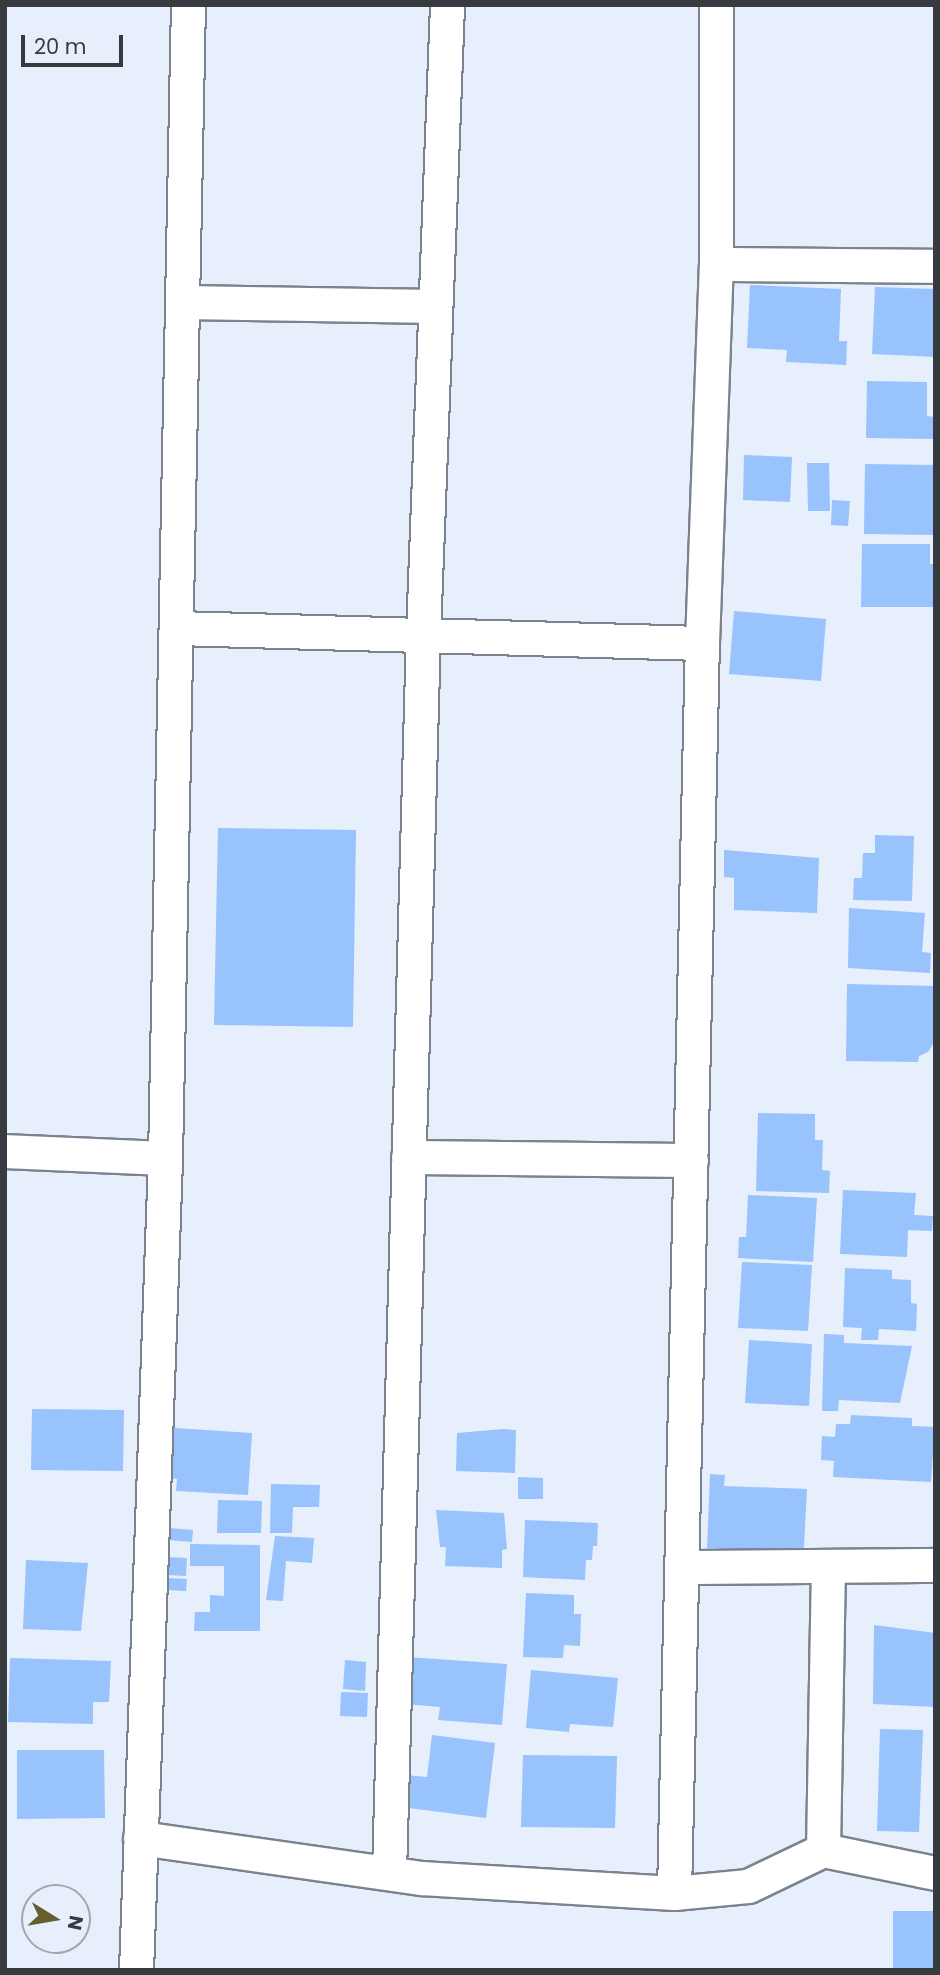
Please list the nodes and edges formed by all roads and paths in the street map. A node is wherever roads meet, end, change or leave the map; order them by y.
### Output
1 (188, 5) edge
2 (447, 5) edge
3 (716, 5) edge
4 (716, 264) junction
5 (935, 266) edge
6 (183, 302) junction
7 (435, 306) junction
8 (177, 628) junction
9 (423, 633) junction
10 (702, 643) junction
11 (5, 1151) edge
12 (408, 1157) junction
13 (165, 1158) junction
14 (691, 1160) junction
15 (935, 1565) edge
16 (683, 1567) junction
17 (828, 1568) junction
18 (140, 1838) junction
19 (823, 1850) junction
20 (389, 1873) junction
21 (935, 1873) edge
22 (674, 1893) junction
23 (136, 1970) edge

1 - 6 street
2 - 7 street
3 - 4 street
4 - 5 street
4 - 10 street
6 - 7 street
6 - 8 street
7 - 9 street
8 - 9 street
8 - 13 street
9 - 10 street
9 - 12 street
10 - 14 street
11 - 13 street
12 - 14 street
12 - 20 street
13 - 18 street
14 - 16 street
15 - 17 street
16 - 17 street
16 - 22 street
17 - 19 street
18 - 20 street
18 - 23 street
19 - 21 street
19 - 22 street
20 - 22 street

